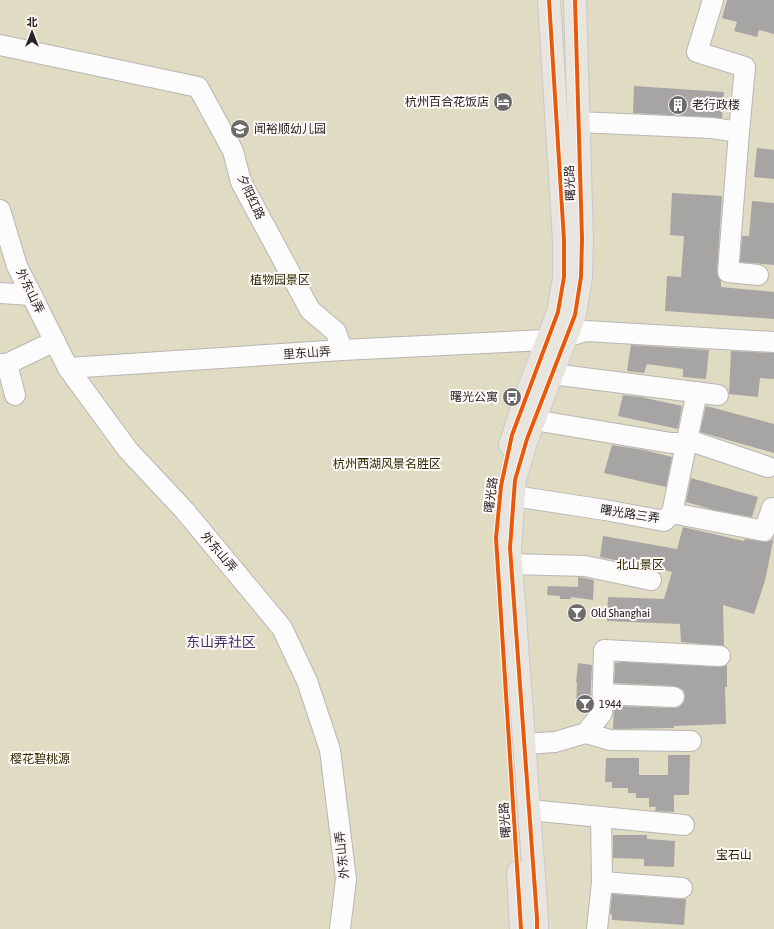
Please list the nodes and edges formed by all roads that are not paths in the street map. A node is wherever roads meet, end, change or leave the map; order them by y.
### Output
1 (549, 0) edge
2 (575, 0) edge
3 (713, 0) edge
4 (0, 44) edge
5 (578, 122) junction
6 (739, 132) junction
7 (0, 210) edge
8 (758, 275) dead end
9 (0, 293) edge
10 (32, 295) junction
11 (556, 339) junction
12 (55, 341) junction
13 (774, 342) edge
14 (342, 350) junction
15 (3, 364) edge
16 (68, 368) junction
17 (552, 374) junction
18 (697, 392) junction
19 (15, 395) dead end
20 (718, 395) dead end
21 (534, 420) junction
22 (687, 443) junction
23 (768, 467) dead end
24 (514, 496) junction
25 (774, 508) edge
26 (672, 513) junction
27 (511, 564) junction
28 (651, 580) dead end
29 (720, 656) dead end
30 (603, 694) junction
31 (674, 697) dead end
32 (586, 733) junction
33 (691, 741) dead end
34 (524, 744) junction
35 (529, 810) junction
36 (601, 817) junction
37 (684, 825) dead end
38 (602, 882) junction
39 (682, 888) dead end
40 (340, 929) edge
41 (521, 929) edge
42 (537, 929) edge
43 (597, 929) edge

1 - 11 main road, 曙光路
2 - 5 main road, 曙光路
3 - 6 street
4 - 14 street, 夕阳红路
5 - 6 street
5 - 11 main road, 曙光路
6 - 8 street
7 - 10 street, 外东山弄
9 - 10 street
10 - 12 street, 外东山弄
11 - 13 street, 里东山弄
11 - 14 street, 里东山弄
11 - 17 main road, 曙光路
11 - 41 main road, 曙光路
12 - 15 street
12 - 16 street, 外东山弄
14 - 16 street, 里东山弄
15 - 19 street
16 - 40 street, 外东山弄
17 - 18 street
17 - 21 main road, 曙光路
18 - 20 street
18 - 22 street
21 - 22 street
21 - 24 main road, 曙光路
22 - 23 street
22 - 26 street
24 - 26 street, 曙光路三弄
24 - 27 main road, 曙光路
25 - 26 street, 曙光路三弄
27 - 28 street
27 - 34 main road, 曙光路
29 - 30 street
30 - 31 street
30 - 32 street
32 - 33 street
32 - 34 street
34 - 35 main road, 曙光路
35 - 36 street
35 - 42 main road, 曙光路
36 - 37 street
36 - 38 street
38 - 39 street
38 - 43 street

